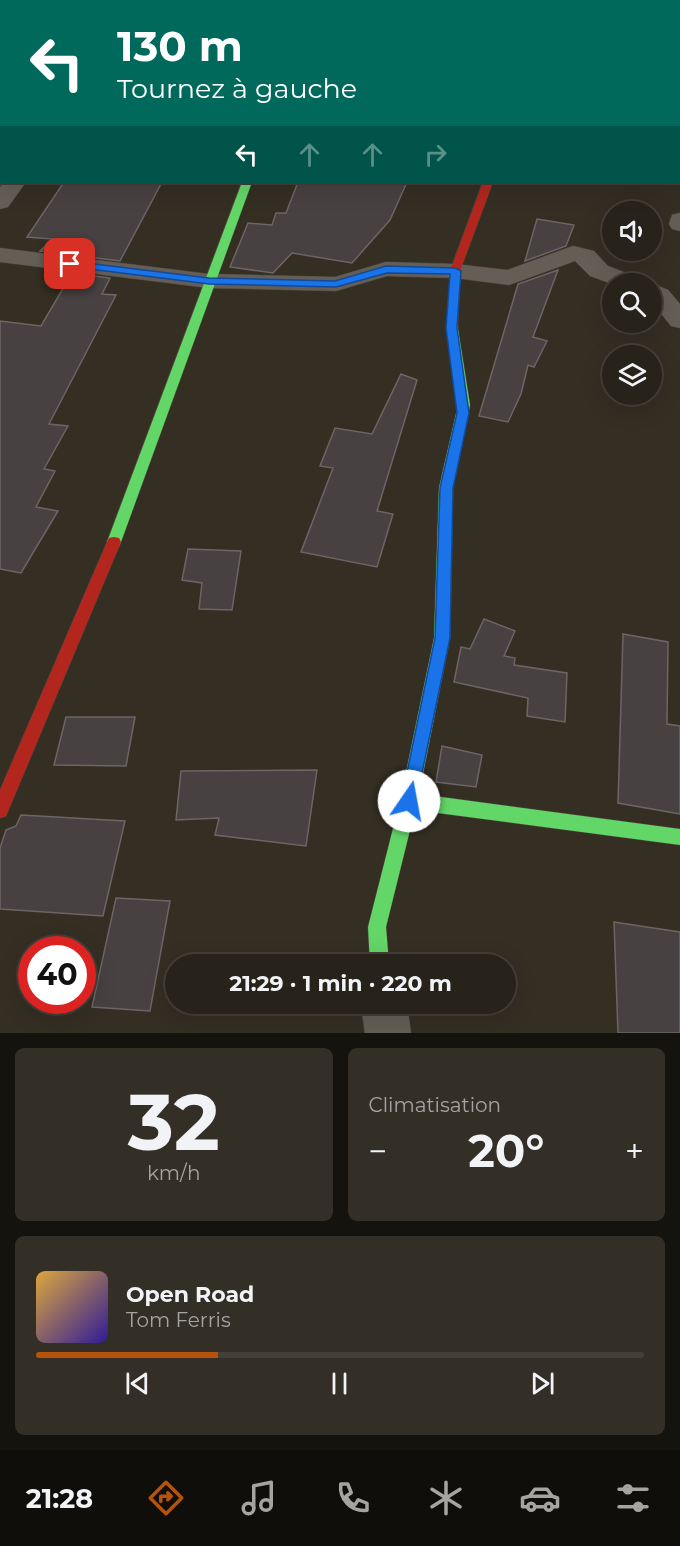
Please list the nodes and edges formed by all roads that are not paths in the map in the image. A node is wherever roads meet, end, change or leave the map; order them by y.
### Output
1 (14, 183) edge
2 (247, 183) edge
3 (488, 183) edge
4 (0, 202) edge
5 (0, 255) edge
6 (455, 271) junction
7 (604, 273) edge
8 (209, 281) junction
9 (662, 298) edge
10 (680, 320) edge
11 (409, 801) junction
12 (0, 810) edge
13 (680, 837) edge
14 (378, 954) edge
15 (385, 1014) edge
16 (388, 1033) edge

1 - 4 street
2 - 8 street
3 - 6 street
5 - 8 street
6 - 7 street
6 - 8 street
6 - 11 street
8 - 12 street
9 - 10 street
11 - 13 street
11 - 14 street
15 - 16 street

